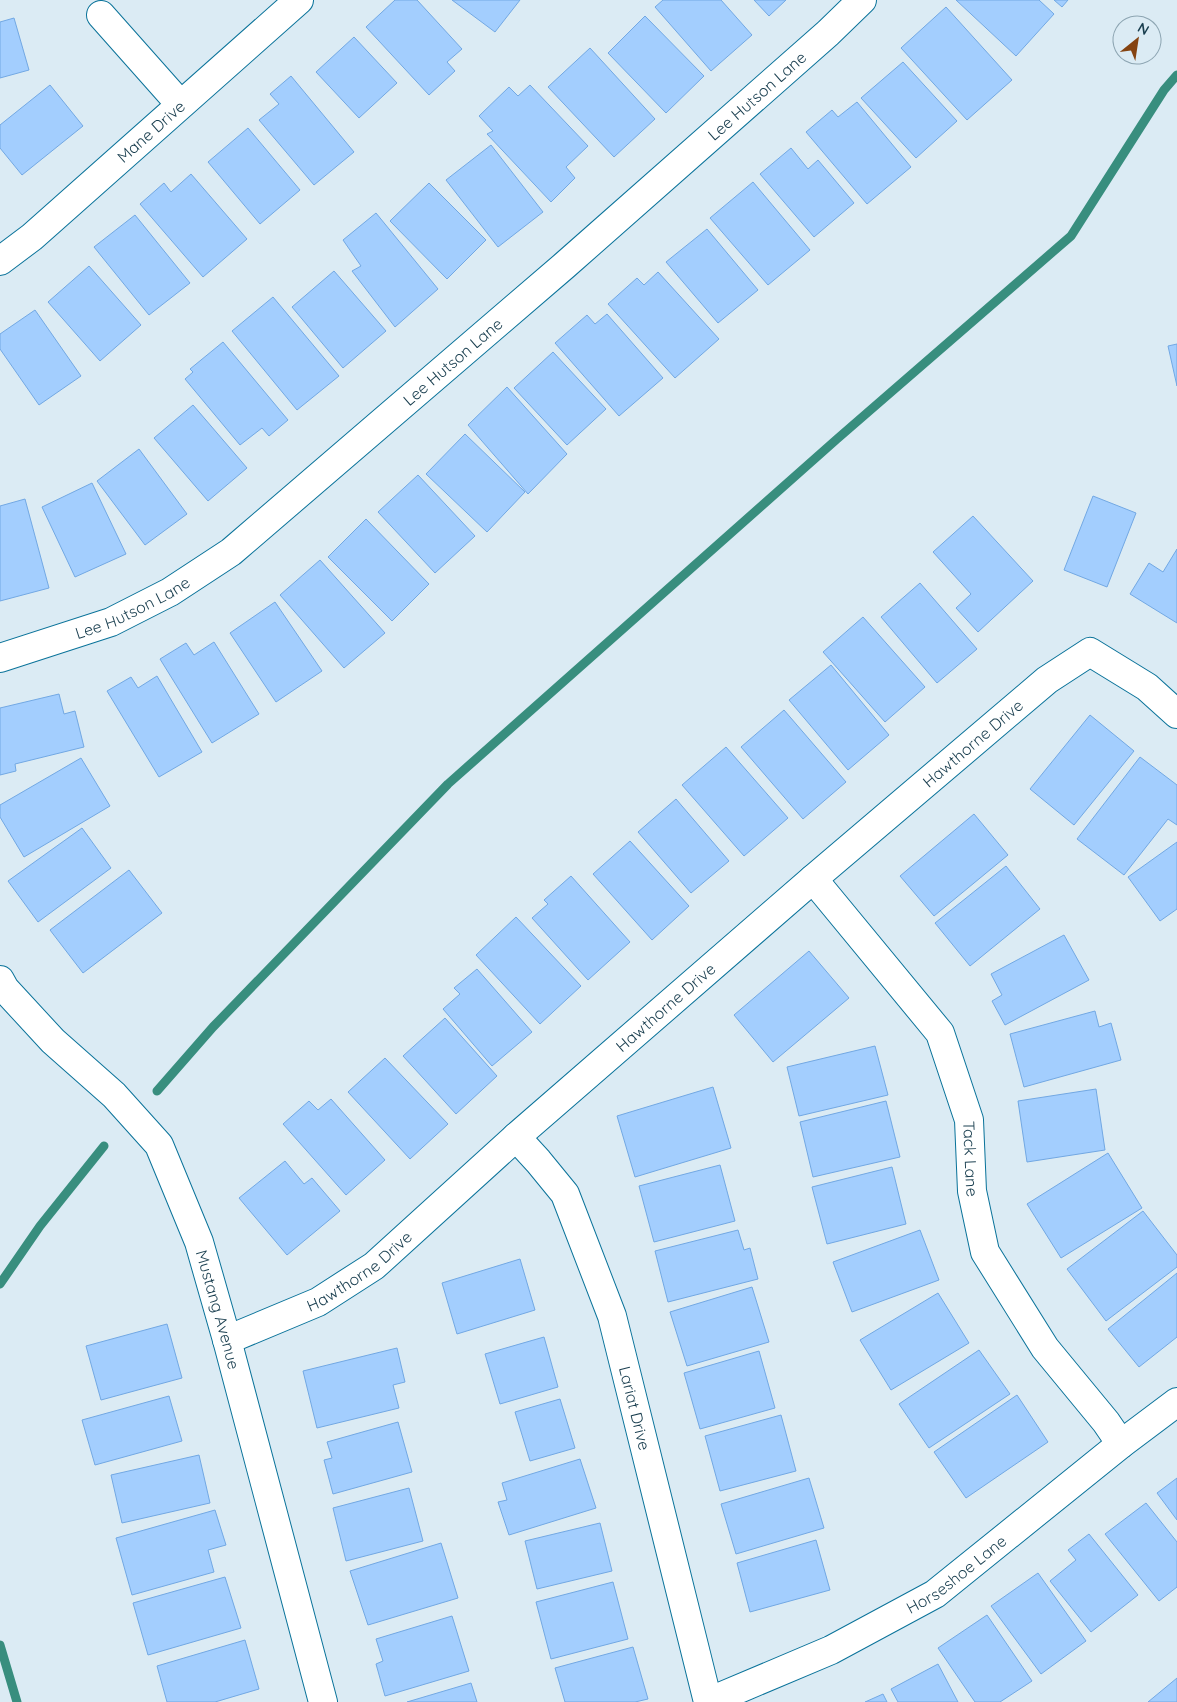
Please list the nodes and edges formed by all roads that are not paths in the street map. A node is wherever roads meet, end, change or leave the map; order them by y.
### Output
1 (299, 0) edge
2 (862, 0) edge
3 (101, 15) dead end
4 (180, 104) junction
5 (0, 261) edge
6 (0, 658) edge
7 (1177, 714) edge
8 (814, 878) junction
9 (0, 980) edge
10 (516, 1137) junction
11 (227, 1340) junction
12 (1177, 1402) edge
13 (1120, 1444) junction
14 (323, 1702) edge
15 (708, 1702) edge

1 - 4 street, Mane Drive
2 - 6 street, Lee Hutson Lane
3 - 4 street
4 - 5 street, Mane Drive
7 - 8 street, Hawthorne Drive
8 - 10 street, Hawthorne Drive
8 - 13 street, Tack Lane
9 - 11 street, Mustang Avenue
10 - 11 street, Hawthorne Drive
10 - 15 street, Lariat Drive
11 - 14 street, Mustang Avenue
12 - 13 street, Horseshoe Lane
13 - 15 street, Horseshoe Lane

